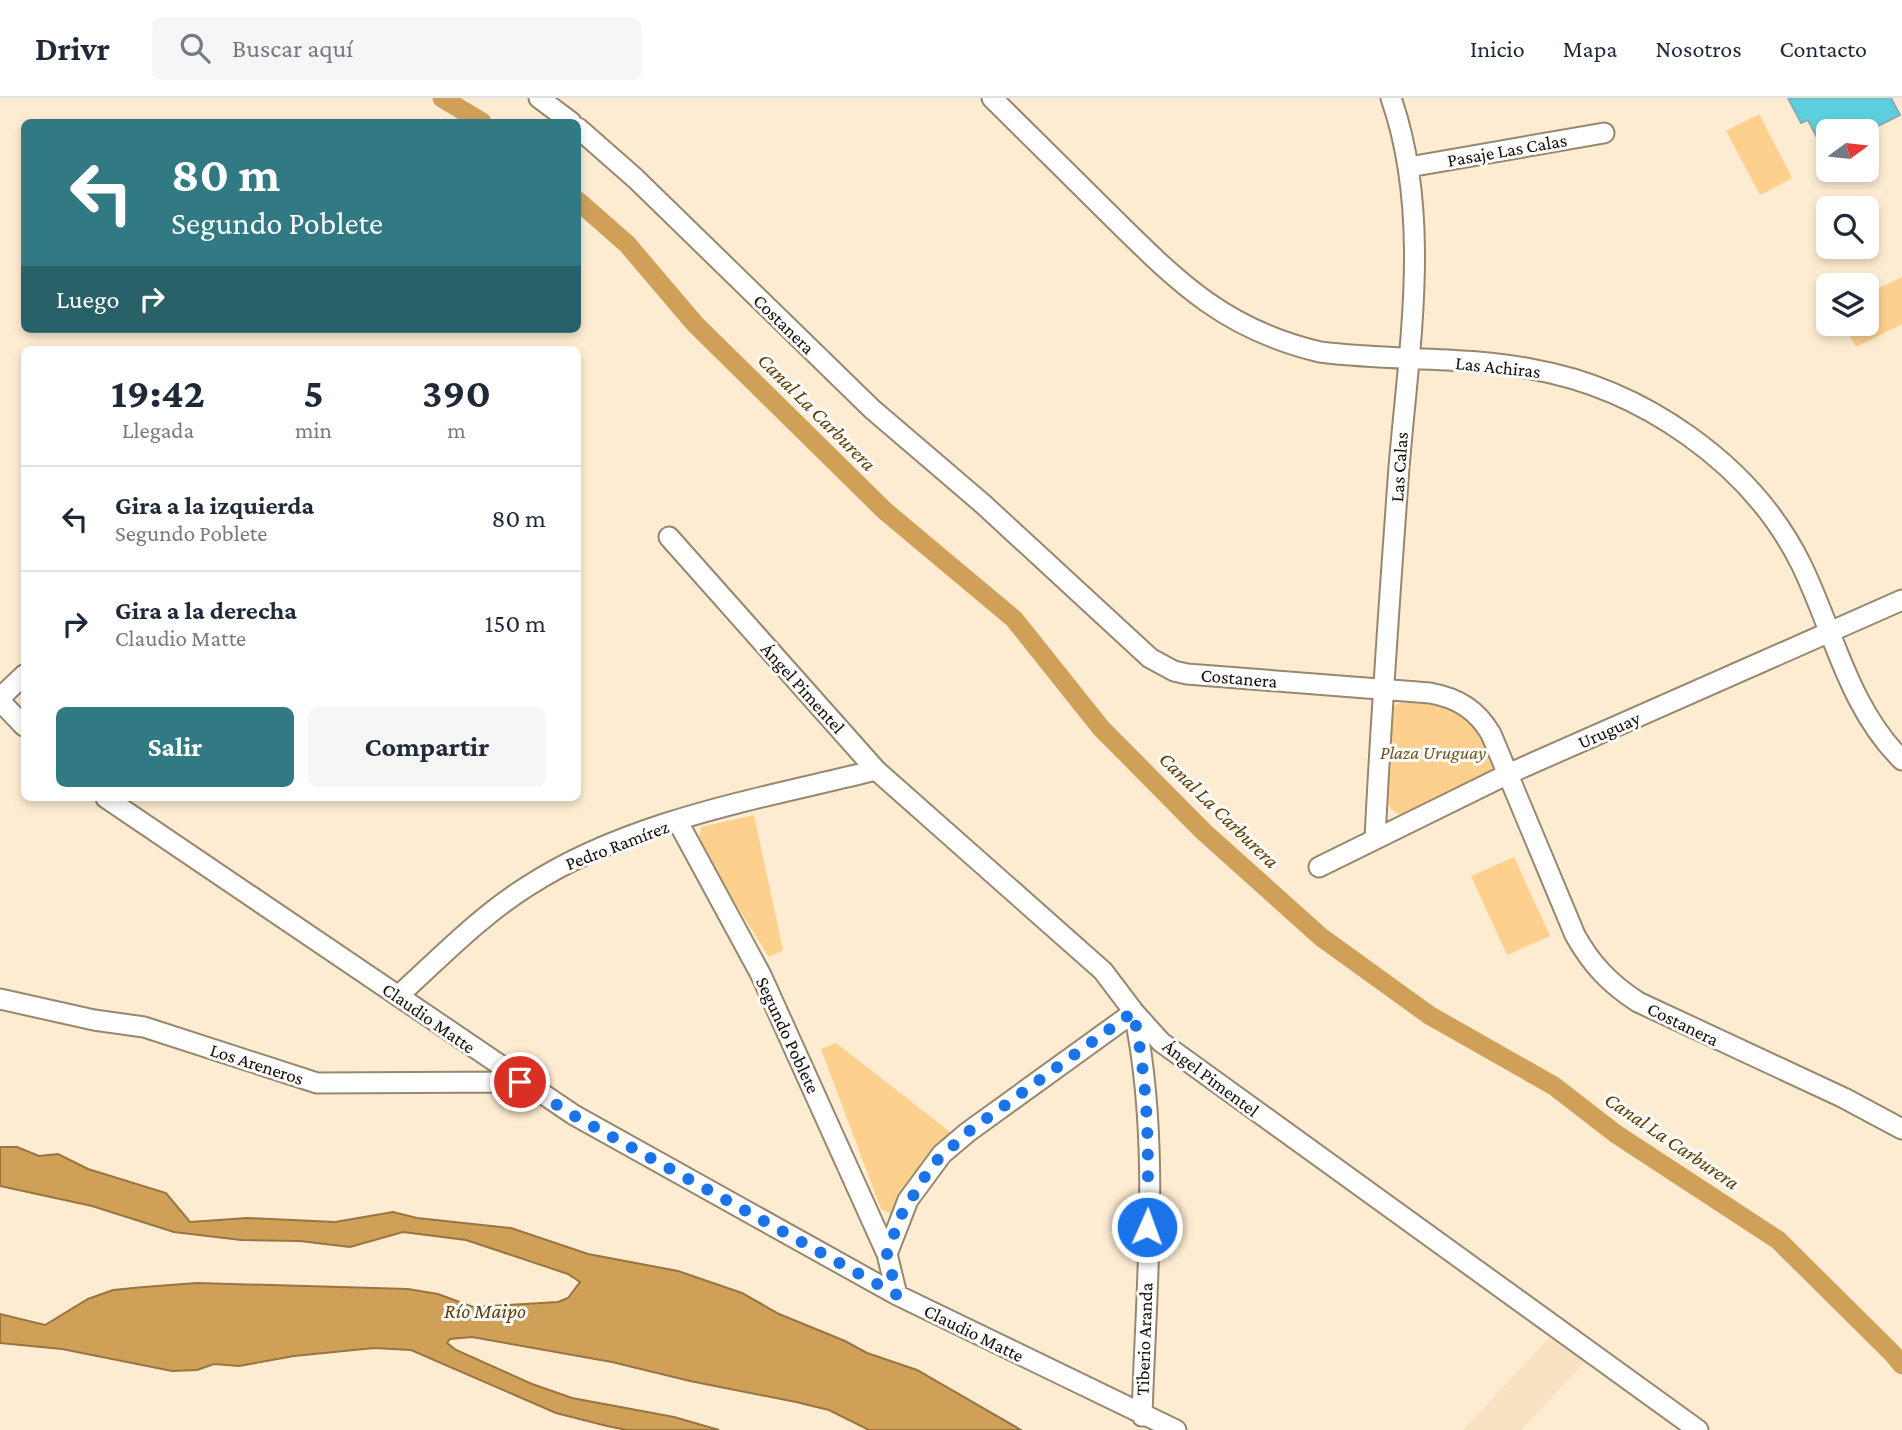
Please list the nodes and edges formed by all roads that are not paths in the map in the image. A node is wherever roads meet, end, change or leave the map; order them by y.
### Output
1 (538, 98) edge
2 (992, 98) edge
3 (1391, 98) edge
4 (566, 119) edge
5 (581, 131) edge
6 (1604, 134) dead end
7 (1409, 167) junction
8 (1408, 360) junction
9 (669, 537) dead end
10 (1902, 600) edge
11 (1829, 634) junction
12 (21, 678) edge
13 (1382, 691) junction
14 (0, 699) edge
15 (21, 723) edge
16 (1902, 760) edge
17 (876, 770) junction
18 (1508, 774) junction
19 (110, 801) edge
20 (678, 822) junction
21 (1375, 839) junction
22 (1320, 867) dead end
23 (0, 990) edge
24 (398, 996) junction
25 (8, 1001) edge
26 (1133, 1012) junction
27 (520, 1082) junction
28 (1902, 1129) edge
29 (887, 1254) junction
30 (897, 1295) junction
31 (1142, 1416) junction
32 (1176, 1430) edge
33 (1698, 1430) edge

1 - 4 street
2 - 8 street, Las Achiras
3 - 7 street, Las Calas
5 - 13 street, Costanera
6 - 7 street, Pasaje Las Calas
7 - 8 street, Las Calas
8 - 11 street, Las Achiras
8 - 13 street, Las Calas
9 - 17 street, Ángel Pimentel
10 - 11 street, Uruguay
11 - 16 street, Las Achiras
11 - 18 street, Uruguay
12 - 14 street
13 - 18 street, Costanera
13 - 21 street, Las Calas
14 - 15 street
17 - 20 street, Pedro Ramírez
17 - 26 street, Ángel Pimentel
18 - 21 street, Uruguay
18 - 28 street, Costanera
19 - 24 street, Claudio Matte
20 - 24 street, Pedro Ramírez
20 - 29 street, Segundo Poblete
21 - 22 street, Uruguay
23 - 25 street
24 - 27 street, Claudio Matte
25 - 27 street, Los Areneros
26 - 29 street
26 - 31 street, Tiberio Aranda
26 - 33 street, Ángel Pimentel
27 - 30 street, Claudio Matte
29 - 30 street, Segundo Poblete
30 - 31 street, Claudio Matte
31 - 32 street, Claudio Matte

